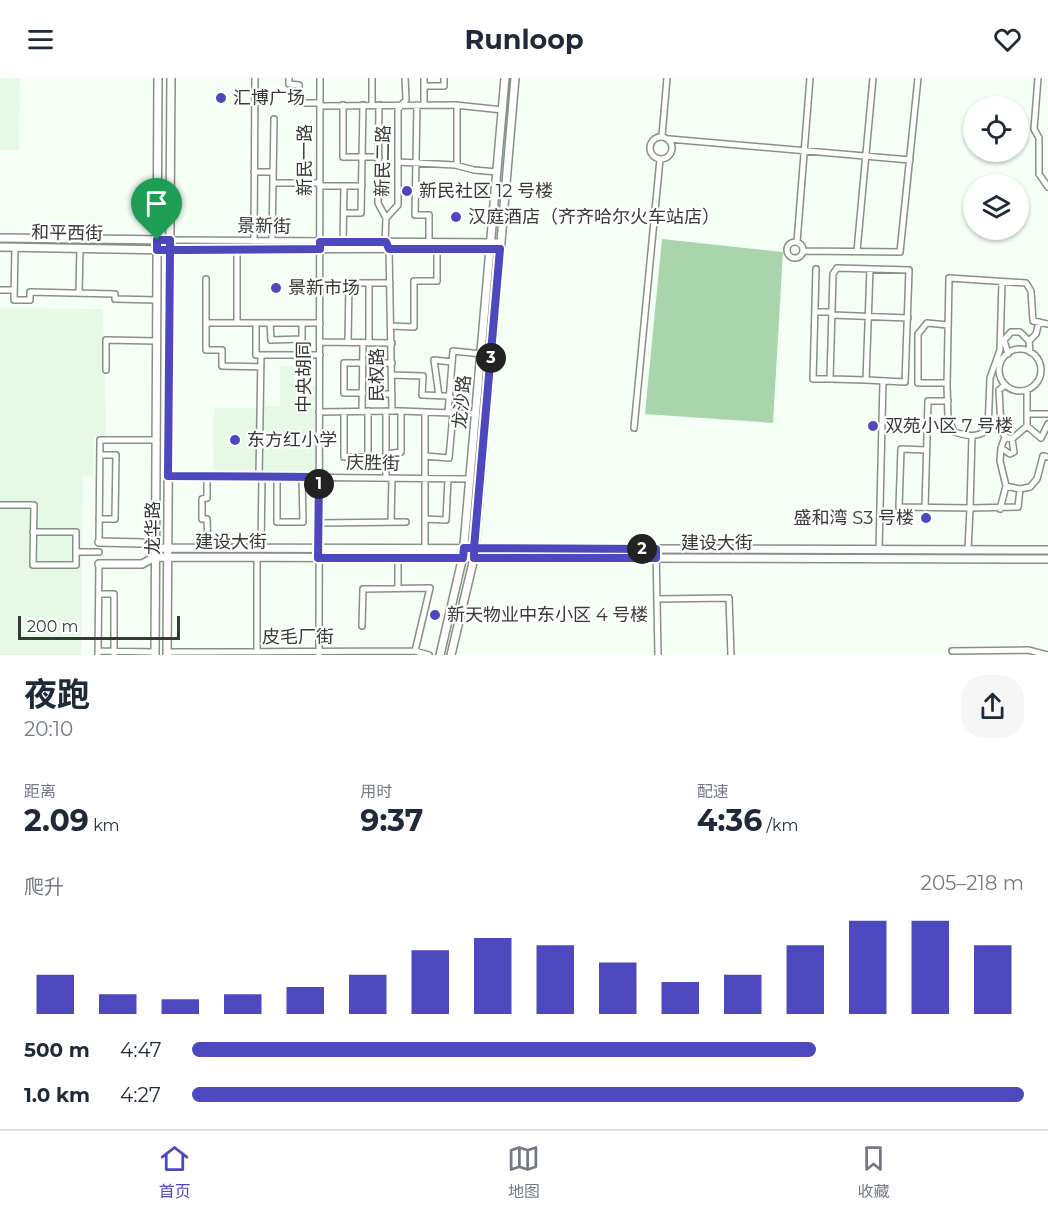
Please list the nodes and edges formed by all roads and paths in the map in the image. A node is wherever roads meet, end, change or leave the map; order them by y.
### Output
1 (158, 78) edge
2 (171, 78) edge
3 (255, 78) edge
4 (289, 78) edge
5 (320, 78) edge
6 (372, 78) edge
7 (405, 78) edge
8 (424, 78) edge
9 (444, 78) edge
10 (505, 78) edge
11 (515, 78) edge
12 (668, 78) edge
13 (810, 78) edge
14 (873, 78) edge
15 (918, 78) edge
16 (1038, 78) edge
17 (424, 86) junction
18 (320, 104) junction
19 (344, 105) junction
20 (363, 105) junction
21 (372, 105) junction
22 (380, 105) junction
23 (401, 105) junction
24 (417, 105) junction
25 (424, 105) junction
26 (457, 105) junction
27 (503, 110) junction
28 (274, 119) dead end
29 (662, 136) junction
30 (669, 139) junction
31 (804, 151) junction
32 (866, 156) junction
33 (362, 157) junction
34 (379, 157) junction
35 (660, 159) junction
36 (910, 160) junction
37 (398, 162) junction
38 (416, 163) junction
39 (457, 165) junction
40 (254, 172) junction
41 (273, 172) junction
42 (497, 172) junction
43 (273, 183) junction
44 (320, 185) junction
45 (344, 186) junction
46 (362, 186) junction
47 (1048, 187) edge
48 (344, 213) junction
49 (386, 218) junction
50 (0, 238) edge
51 (157, 240) junction
52 (170, 240) junction
53 (254, 241) junction
54 (272, 241) junction
55 (320, 242) junction
56 (343, 242) junction
57 (386, 242) junction
58 (429, 242) junction
59 (797, 242) junction
60 (491, 245) junction
61 (501, 245) junction
62 (0, 247) edge
63 (15, 247) junction
64 (80, 248) junction
65 (320, 249) junction
66 (389, 249) junction
67 (437, 249) junction
68 (157, 250) junction
69 (170, 250) junction
70 (237, 250) junction
71 (803, 251) junction
72 (857, 251) junction
73 (816, 269) dead end
74 (870, 269) junction
75 (206, 279) dead end
76 (1002, 282) junction
77 (369, 283) junction
78 (390, 283) junction
79 (0, 290) edge
80 (14, 290) junction
81 (79, 293) junction
82 (157, 300) junction
83 (815, 312) junction
84 (832, 314) junction
85 (868, 316) junction
86 (908, 318) junction
87 (1039, 322) junction
88 (206, 323) junction
89 (237, 323) junction
90 (256, 323) junction
91 (270, 323) junction
92 (302, 323) junction
93 (320, 323) junction
94 (1048, 324) edge
95 (948, 325) junction
96 (391, 327) junction
97 (156, 341) junction
98 (1029, 341) junction
99 (320, 342) junction
100 (348, 342) junction
101 (366, 343) junction
102 (392, 343) junction
103 (1030, 352) junction
104 (482, 354) junction
105 (1008, 354) junction
106 (261, 355) junction
107 (320, 355) junction
108 (452, 362) junction
109 (363, 363) junction
110 (392, 363) junction
111 (261, 367) junction
112 (106, 370) dead end
113 (392, 375) junction
114 (830, 380) junction
115 (866, 380) junction
116 (884, 381) junction
117 (947, 383) junction
118 (1005, 385) junction
119 (1027, 390) junction
120 (363, 393) junction
121 (392, 394) junction
122 (439, 396) junction
123 (450, 396) junction
124 (948, 401) junction
125 (365, 411) junction
126 (389, 411) junction
127 (401, 411) junction
128 (319, 412) junction
129 (344, 412) junction
130 (424, 412) junction
131 (451, 413) junction
132 (476, 414) junction
133 (1027, 414) junction
134 (1048, 414) edge
135 (1048, 424) edge
136 (1028, 426) junction
137 (634, 428) dead end
138 (972, 436) junction
139 (1005, 437) junction
140 (1012, 439) junction
141 (156, 440) junction
142 (1001, 448) junction
143 (926, 450) junction
144 (386, 454) junction
145 (100, 455) junction
146 (425, 456) junction
147 (1048, 457) edge
148 (168, 476) junction
149 (207, 476) junction
150 (261, 477) junction
151 (277, 477) junction
152 (302, 477) junction
153 (319, 477) junction
154 (389, 478) junction
155 (425, 478) junction
156 (448, 479) junction
157 (470, 479) junction
158 (1006, 486) junction
159 (1020, 489) junction
160 (0, 505) edge
161 (925, 508) junction
162 (970, 508) junction
163 (1000, 509) junction
164 (99, 519) junction
165 (425, 519) junction
166 (391, 522) junction
167 (406, 522) dead end
168 (318, 523) junction
169 (33, 532) junction
170 (99, 542) joint
171 (155, 548) junction
172 (168, 548) junction
173 (208, 548) junction
174 (261, 548) junction
175 (318, 548) junction
176 (425, 548) junction
177 (464, 548) junction
178 (474, 548) junction
179 (656, 549) junction
180 (879, 550) junction
181 (968, 550) junction
182 (1048, 550) edge
183 (76, 552) junction
184 (99, 552) dead end
185 (155, 557) junction
186 (168, 557) junction
187 (257, 557) junction
188 (318, 558) junction
189 (398, 558) junction
190 (463, 558) junction
191 (474, 558) junction
192 (656, 558) junction
193 (1048, 559) edge
194 (99, 564) joint
195 (398, 588) junction
196 (99, 594) junction
197 (657, 599) junction
198 (362, 626) dead end
199 (415, 651) junction
200 (952, 651) dead end
201 (257, 652) junction
202 (98, 653) edge
203 (114, 653) edge
204 (155, 654) edge
205 (167, 654) edge
206 (319, 654) edge
207 (429, 655) edge
208 (440, 655) edge
209 (451, 655) edge
210 (658, 655) edge
211 (731, 655) edge
212 (1048, 655) edge

1 - 51 main road, 龙华路
2 - 52 main road, 龙华路
3 - 40 street
4 - 18 street
5 - 18 street, 新民一路
6 - 21 street
7 - 23 street, 新民二路
8 - 17 street
9 - 17 street
10 - 27 main road, 龙沙路
11 - 61 main road, 龙沙路
12 - 29 street
13 - 31 street
14 - 32 street
15 - 36 street
16 - 47 street
17 - 25 street
18 - 19 street
18 - 44 street, 新民一路
19 - 20 street
19 - 33 street
20 - 21 street
20 - 33 street
21 - 22 street
22 - 23 street
22 - 34 street
23 - 24 street
23 - 37 street, 新民二路
24 - 25 street
24 - 38 street
25 - 26 street
26 - 27 street
26 - 39 street
27 - 42 main road, 龙沙路
28 - 41 street
29 - 30 street
29 - 35 street
30 - 31 street
30 - 35 street
31 - 32 street
31 - 59 street
32 - 36 street
32 - 72 street
33 - 34 street
33 - 46 street
34 - 49 street
35 - 137 street
36 - 72 street
37 - 38 street
37 - 49 street, 新民二路
38 - 39 street
38 - 58 street
39 - 42 street
40 - 41 street
40 - 53 street
41 - 43 street
42 - 60 main road, 龙沙路
43 - 44 street
43 - 54 street
44 - 45 street
44 - 55 street, 新民一路
45 - 46 street
45 - 48 street
46 - 48 street
48 - 56 street
49 - 57 street, 新民二路
50 - 51 main road, 和平西街
51 - 52 main road, 和平西街
51 - 68 main road, 龙华路
52 - 53 street, 景新街
52 - 69 main road, 龙华路
53 - 54 street, 景新街
54 - 55 street, 景新街
55 - 56 street, 景新街
55 - 65 street, 中央胡同
56 - 57 street, 景新街
57 - 58 street, 景新街
57 - 66 street
58 - 60 street, 景新街
59 - 71 street
59 - 71 street
60 - 61 street, 景新街
60 - 67 street, 景新街
60 - 104 main road, 龙沙路
61 - 178 main road, 龙沙路
62 - 63 main road, 和平西街
63 - 64 main road, 和平西街
63 - 80 street
64 - 68 main road, 和平西街
64 - 81 street
65 - 66 street, 景新街
65 - 70 street, 景新街
65 - 93 street, 中央胡同
66 - 67 street, 景新街
66 - 78 street, 民权路
67 - 96 street
68 - 69 main road, 和平西街
68 - 82 main road, 龙华路
69 - 70 street, 景新街
69 - 148 main road, 龙华路
70 - 89 street
71 - 72 street
73 - 83 street
74 - 84 street
74 - 85 street
74 - 86 street
75 - 88 street
76 - 87 street
76 - 95 street
76 - 138 street
77 - 78 street
77 - 100 street
77 - 101 street
78 - 96 street, 民权路
79 - 80 street
80 - 81 street
81 - 82 street
82 - 97 main road, 龙华路
83 - 84 street
83 - 114 street
84 - 85 street
84 - 114 street
85 - 86 street
85 - 115 street
86 - 116 street
87 - 94 street
87 - 98 street
88 - 89 street
88 - 111 street
89 - 90 street
90 - 91 street
90 - 106 street
91 - 92 street
91 - 92 street
92 - 93 street
93 - 99 street, 中央胡同
95 - 117 street
95 - 117 street
96 - 102 street, 民权路
97 - 112 street
97 - 141 main road, 龙华路
98 - 103 street
98 - 105 street
99 - 100 street
99 - 107 street, 中央胡同
100 - 101 street
101 - 102 street
101 - 109 street
102 - 110 street, 民权路
103 - 105 street
103 - 119 street
104 - 108 street
104 - 132 main road, 龙沙路
105 - 118 street
106 - 107 street
106 - 111 street
107 - 128 street, 中央胡同
108 - 122 street
108 - 123 street
109 - 120 street
109 - 120 street
110 - 113 street, 民权路
110 - 121 street
111 - 150 street
113 - 121 street, 民权路
113 - 122 street
114 - 115 street
115 - 116 street
116 - 180 street
117 - 124 street
118 - 119 street
118 - 139 street
119 - 133 street
120 - 125 street
121 - 126 street, 民权路
122 - 123 street
123 - 131 street
124 - 138 street
124 - 143 street
125 - 126 street
125 - 129 street
125 - 129 street
126 - 127 street, 民权路
126 - 144 street
127 - 130 street
127 - 144 street, 民权路
128 - 129 street
128 - 153 street, 中央胡同
130 - 131 street
130 - 146 street
131 - 132 street
131 - 146 street
132 - 157 main road, 龙沙路
133 - 134 street
133 - 136 street
135 - 136 street
136 - 140 street
138 - 162 street
139 - 140 street
139 - 142 street
140 - 142 street
141 - 145 street
141 - 171 main road, 龙华路
142 - 158 street
143 - 161 street
143 - 161 street
144 - 154 street
145 - 164 street
145 - 164 street
146 - 155 street
147 - 159 street
148 - 149 street, 庆胜街
148 - 172 main road, 龙华路
149 - 150 street, 庆胜街
149 - 173 street
150 - 151 street, 庆胜街
150 - 174 street
151 - 152 street, 庆胜街
151 - 152 street
152 - 153 street, 庆胜街
153 - 154 street, 庆胜街
153 - 168 street, 中央胡同
154 - 155 street, 庆胜街
154 - 166 street
155 - 156 street, 庆胜街
155 - 165 street
156 - 157 street, 庆胜街
156 - 165 street
157 - 177 main road, 龙沙路
158 - 159 street
158 - 163 street
159 - 163 street
160 - 169 street
161 - 162 street
162 - 163 street
162 - 181 street
164 - 170 street
165 - 176 street
166 - 167 street
166 - 168 street
168 - 175 street, 中央胡同
169 - 183 street
169 - 183 street
170 - 171 main road, 建设大街
171 - 172 main road, 建设大街
171 - 185 main road, 龙华路
172 - 173 main road, 建设大街
172 - 186 main road, 龙华路
173 - 174 main road, 建设大街
174 - 175 main road, 建设大街
175 - 176 main road, 建设大街
175 - 188 street, 中央胡同
176 - 177 main road, 建设大街
177 - 178 main road, 建设大街
177 - 190 main road, 龙沙路
178 - 179 main road, 建设大街
178 - 191 main road, 龙沙路
179 - 180 main road, 建设大街
179 - 192 street
180 - 181 main road, 建设大街
181 - 182 main road, 建设大街
183 - 184 street
185 - 186 main road, 建设大街
185 - 194 main road, 建设大街
185 - 204 main road, 龙华路
186 - 187 main road, 建设大街
186 - 205 main road, 龙华路
187 - 188 main road, 建设大街
187 - 201 street
188 - 189 main road, 建设大街
188 - 206 street, 中央胡同
189 - 190 main road, 建设大街
189 - 195 street
190 - 191 main road, 建设大街
190 - 208 main road, 龙沙路
191 - 192 main road, 建设大街
191 - 209 main road, 龙沙路
192 - 193 main road, 建设大街
192 - 197 street
194 - 196 street
195 - 198 street
195 - 199 street
196 - 202 street
196 - 203 street
197 - 210 street
197 - 211 street
199 - 206 street, 皮毛厂街
199 - 207 street, 皮毛厂街
200 - 212 street
201 - 205 street, 皮毛厂街
201 - 206 street, 皮毛厂街
202 - 203 street
203 - 204 street

